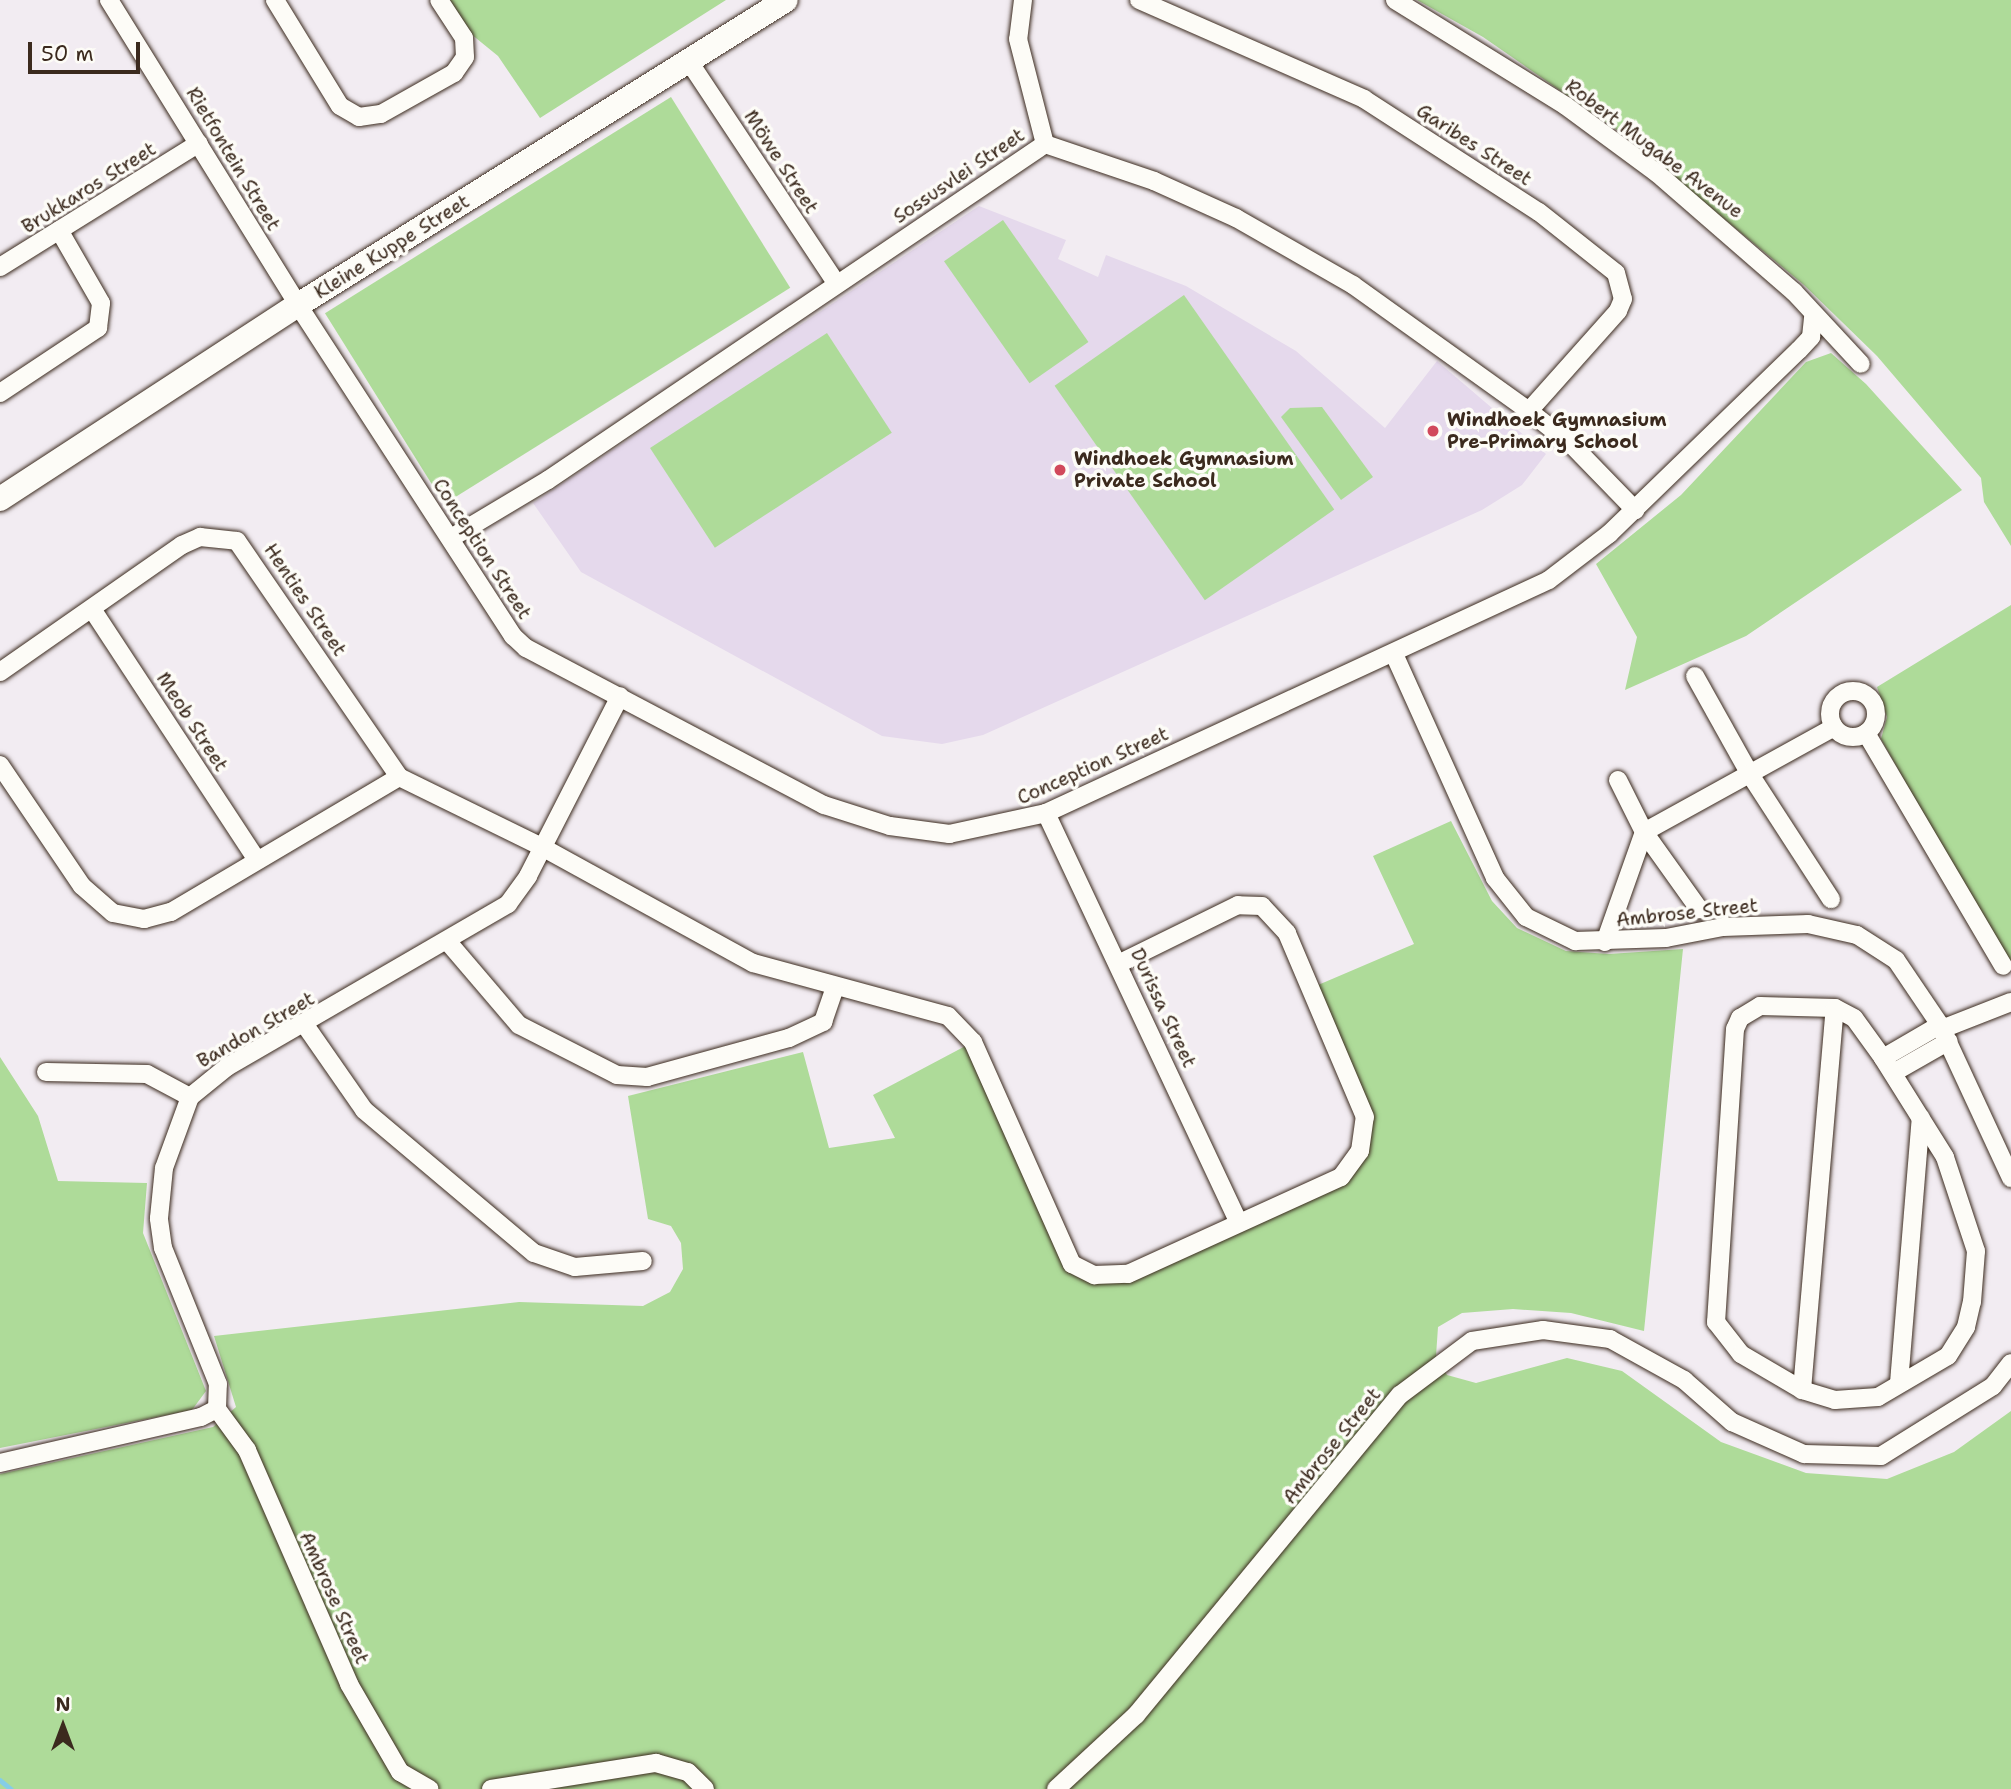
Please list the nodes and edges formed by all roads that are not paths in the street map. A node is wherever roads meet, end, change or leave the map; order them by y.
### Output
1 (275, 0) edge
2 (439, 0) edge
3 (786, 0) edge
4 (1023, 0) edge
5 (1139, 0) edge
6 (1395, 0) edge
7 (119, 3) edge
8 (690, 63) junction
9 (199, 144) junction
10 (1045, 144) junction
11 (59, 230) junction
12 (0, 267) edge
13 (837, 284) junction
14 (298, 305) junction
15 (1813, 317) junction
16 (1861, 364) dead end
17 (0, 393) edge
18 (1530, 411) junction
19 (0, 499) edge
20 (1635, 510) junction
21 (451, 538) junction
22 (92, 609) junction
23 (1394, 654) junction
24 (0, 672) edge
25 (1695, 676) dead end
26 (620, 696) junction
27 (1834, 727) junction
28 (1866, 733) junction
29 (0, 765) edge
30 (1751, 776) junction
31 (400, 778) junction
32 (1618, 780) dead end
33 (1046, 813) junction
34 (1644, 832) junction
35 (540, 846) junction
36 (256, 859) junction
37 (1831, 899) dead end
38 (1699, 909) dead end
39 (448, 942) junction
40 (1605, 942) junction
41 (1120, 963) junction
42 (2003, 965) dead end
43 (835, 988) junction
44 (2011, 1002) edge
45 (1835, 1008) junction
46 (305, 1025) junction
47 (1944, 1032) junction
48 (1888, 1065) junction
49 (46, 1072) dead end
50 (190, 1097) junction
51 (1921, 1118) junction
52 (2011, 1178) edge
53 (1239, 1223) junction
54 (643, 1261) dead end
55 (2011, 1363) edge
56 (1899, 1382) junction
57 (1802, 1390) junction
58 (217, 1409) junction
59 (0, 1463) edge
60 (430, 1789) edge
61 (491, 1789) edge
62 (705, 1789) edge
63 (1056, 1789) edge

1 - 2 street
3 - 8 street, Kleine Kuppe Street
4 - 10 street
5 - 18 street, Garibes Street
6 - 15 street, Robert Mugabe Avenue
7 - 9 street, Rietfontein Street
8 - 13 street, Möwe Street
8 - 14 street, Kleine Kuppe Street
9 - 11 street, Brukkaros Street
9 - 14 street, Rietfontein Street
10 - 13 street, Sossusvlei Street
10 - 18 street, Sossusvlei Street
11 - 12 street, Brukkaros Street
11 - 17 street
13 - 21 street, Sossusvlei Street
14 - 19 street, Kleine Kuppe Street
14 - 21 street, Conception Street
15 - 16 street, Robert Mugabe Avenue
15 - 20 street, Conception Street
18 - 20 street, Sossusvlei Street
20 - 23 street, Conception Street
21 - 26 street, Conception Street
22 - 24 street, Henties Street
22 - 31 street, Henties Street
22 - 36 street, Meob Street
23 - 33 street, Conception Street
23 - 40 street, Ambrose Street
25 - 30 street
26 - 33 street, Conception Street
26 - 35 street, Bandon Street
27 - 28 street
27 - 28 street
27 - 30 street
28 - 42 street
29 - 36 street
30 - 34 street
30 - 37 street
31 - 35 street, Henties Street
31 - 36 street
32 - 34 street
33 - 41 street, Durissa Street
34 - 38 street
34 - 40 street
35 - 39 street, Bandon Street
35 - 43 street, Henties Street
39 - 43 street
39 - 46 street, Bandon Street
40 - 47 street, Ambrose Street
41 - 53 street, Durissa Street
41 - 53 street, Henties Street
43 - 53 street, Henties Street
44 - 47 street
45 - 48 street
45 - 57 street
45 - 57 street
46 - 50 street, Bandon Street
46 - 54 street
47 - 48 street
47 - 52 street, Ambrose Street
48 - 51 street
49 - 50 street
50 - 58 street, Bandon Street
51 - 56 street
51 - 56 street
55 - 63 street, Ambrose Street
56 - 57 street
58 - 59 street
58 - 60 street, Ambrose Street
61 - 62 street

